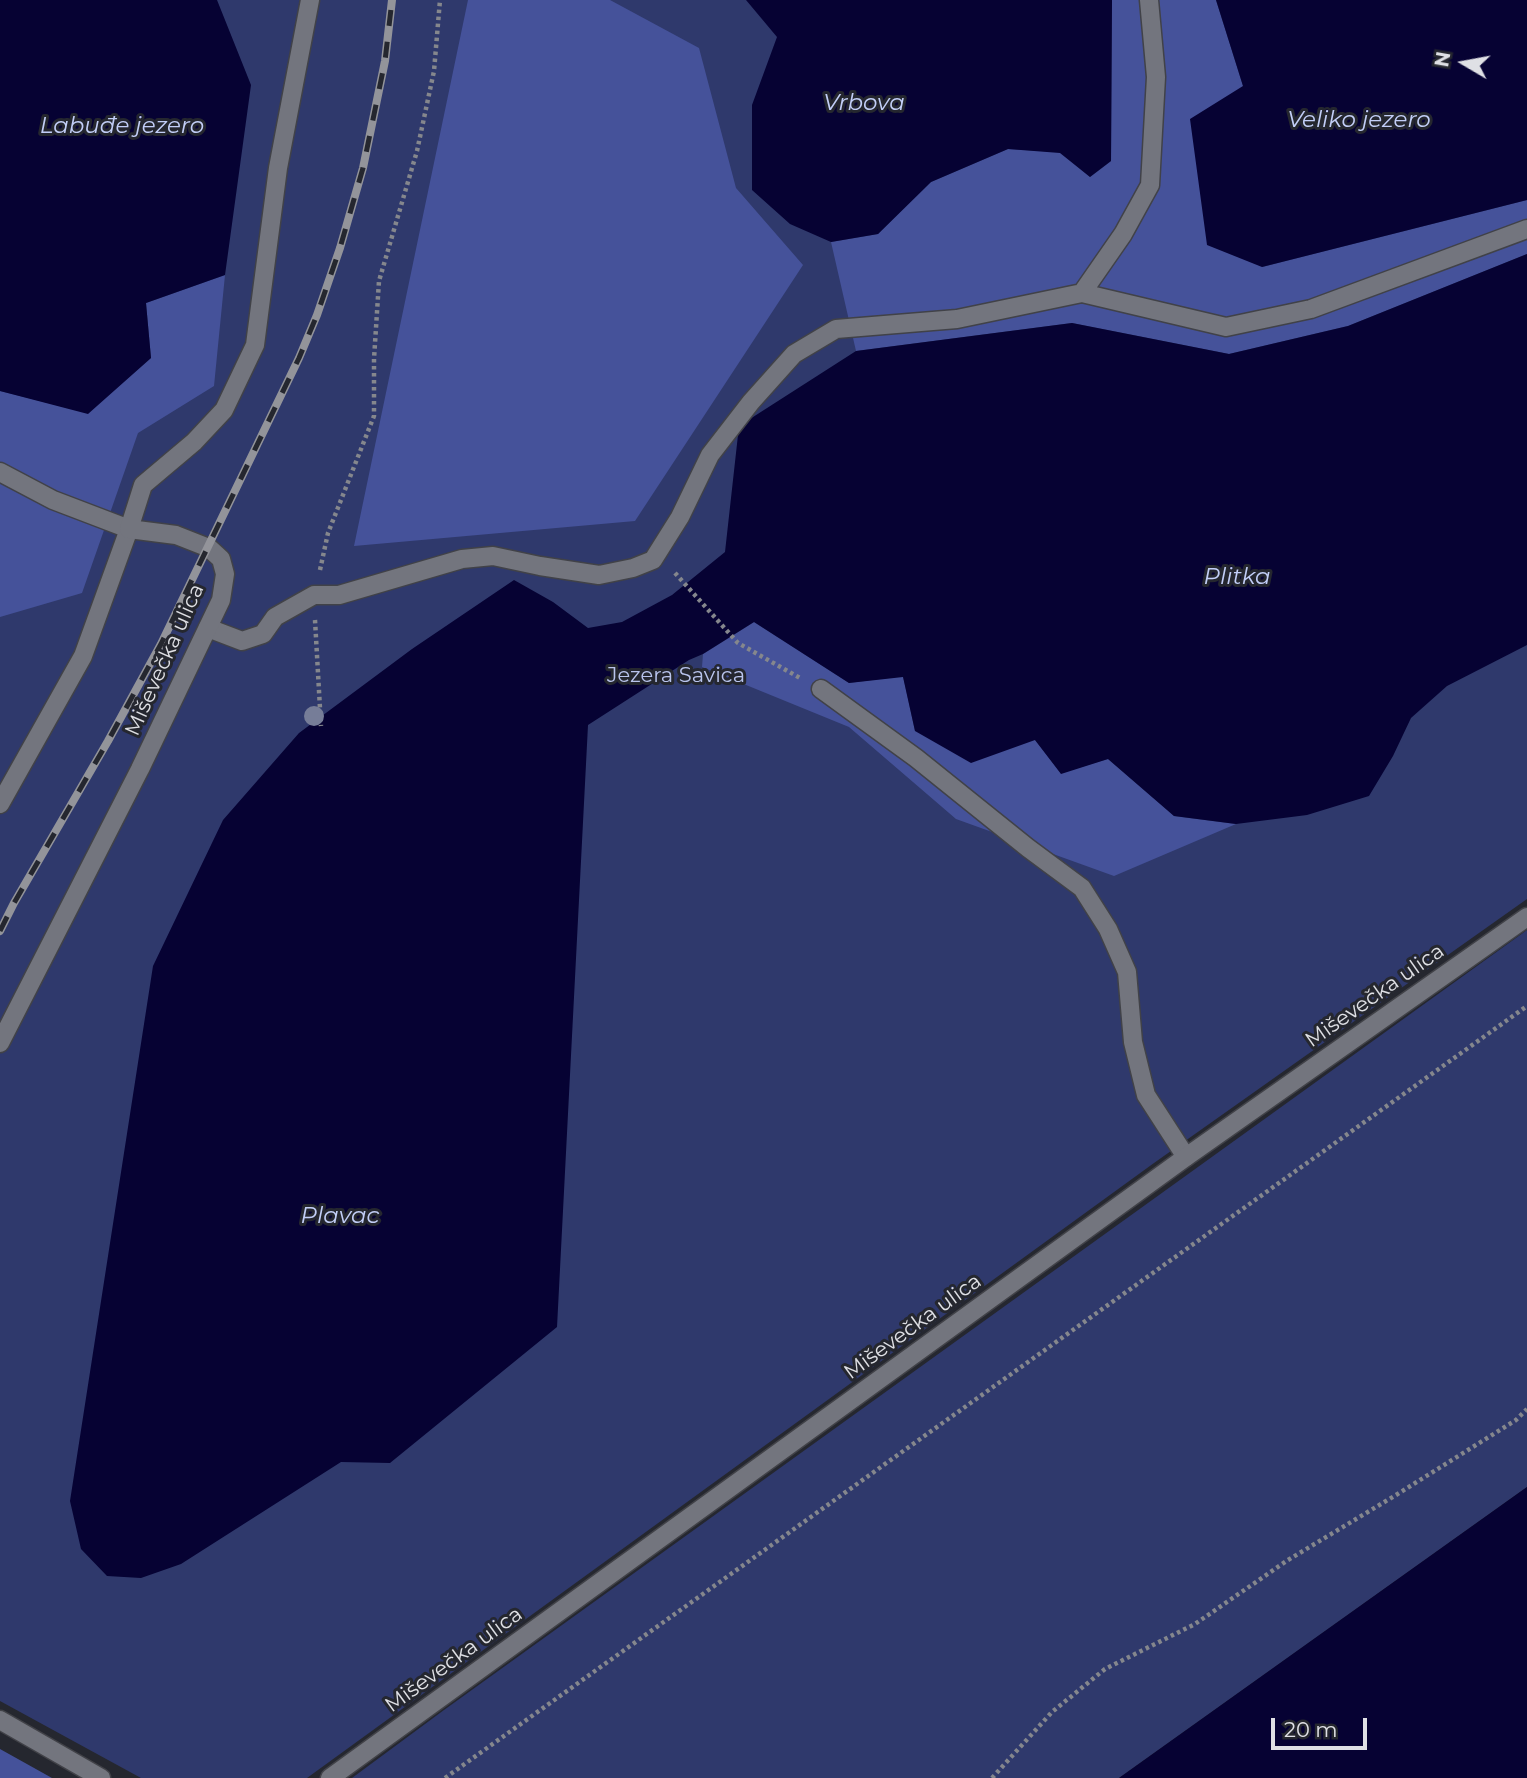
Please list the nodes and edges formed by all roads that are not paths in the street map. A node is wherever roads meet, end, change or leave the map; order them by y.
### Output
1 (310, 0) edge
2 (1149, 0) edge
3 (1527, 229) edge
4 (1082, 293) junction
5 (0, 472) edge
6 (129, 529) junction
7 (208, 628) junction
8 (821, 689) road end
9 (0, 804) edge
10 (1527, 917) edge
11 (0, 1044) edge
12 (1186, 1157) junction
13 (0, 1720) edge
14 (101, 1778) edge
15 (330, 1778) edge

1 - 6 street
2 - 4 street
3 - 4 street
4 - 7 street
5 - 6 street, Miševečka ulica
6 - 7 street, Miševečka ulica
6 - 9 street
7 - 11 street, Miševečka ulica
8 - 12 street
10 - 12 street, Miševečka ulica
12 - 15 street, Miševečka ulica
13 - 14 street

